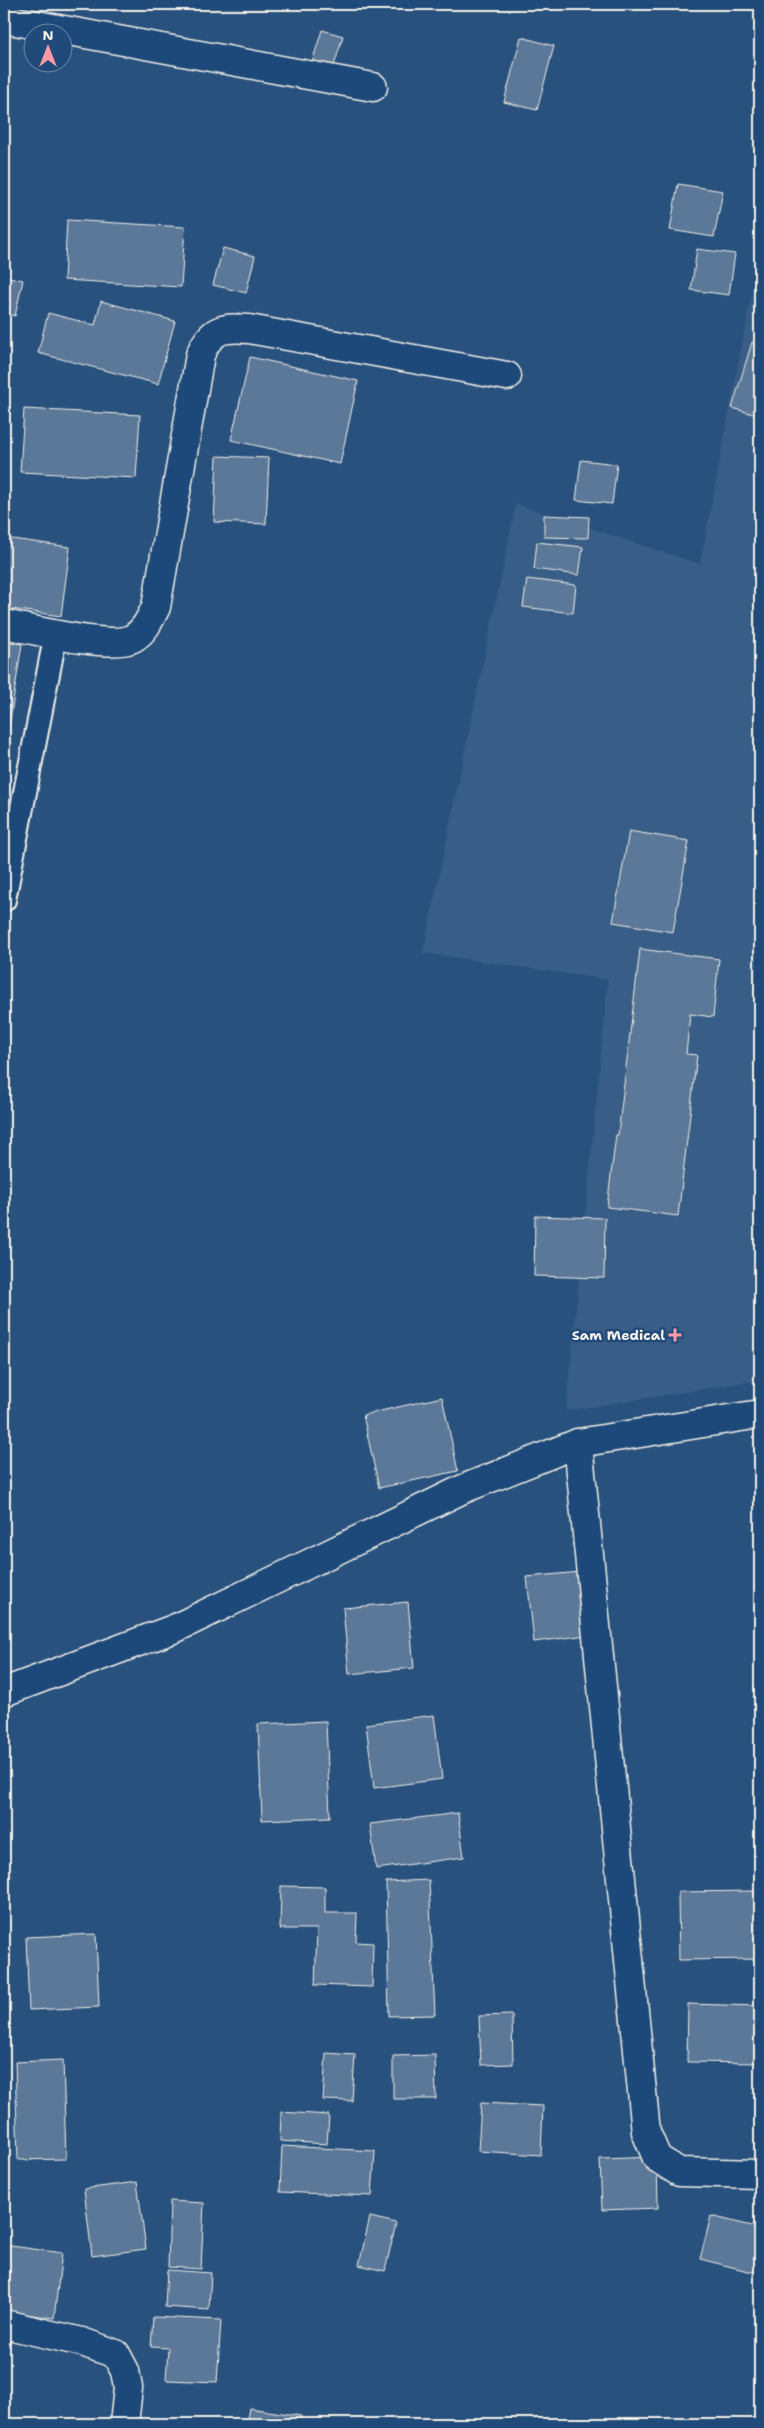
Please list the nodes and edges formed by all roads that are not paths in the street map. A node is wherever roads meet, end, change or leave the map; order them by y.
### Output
1 (4, 19) edge
2 (373, 87) dead end
3 (507, 376) dead end
4 (4, 624) edge
5 (56, 633) junction
6 (4, 900) edge
7 (760, 1414) edge
8 (578, 1443) junction
9 (4, 1692) edge
10 (760, 2174) edge
11 (4, 2324) edge
12 (124, 2424) edge

1 - 2 street
3 - 5 street
4 - 5 street
5 - 6 lane
7 - 8 street
8 - 9 street
8 - 10 street
11 - 12 street

